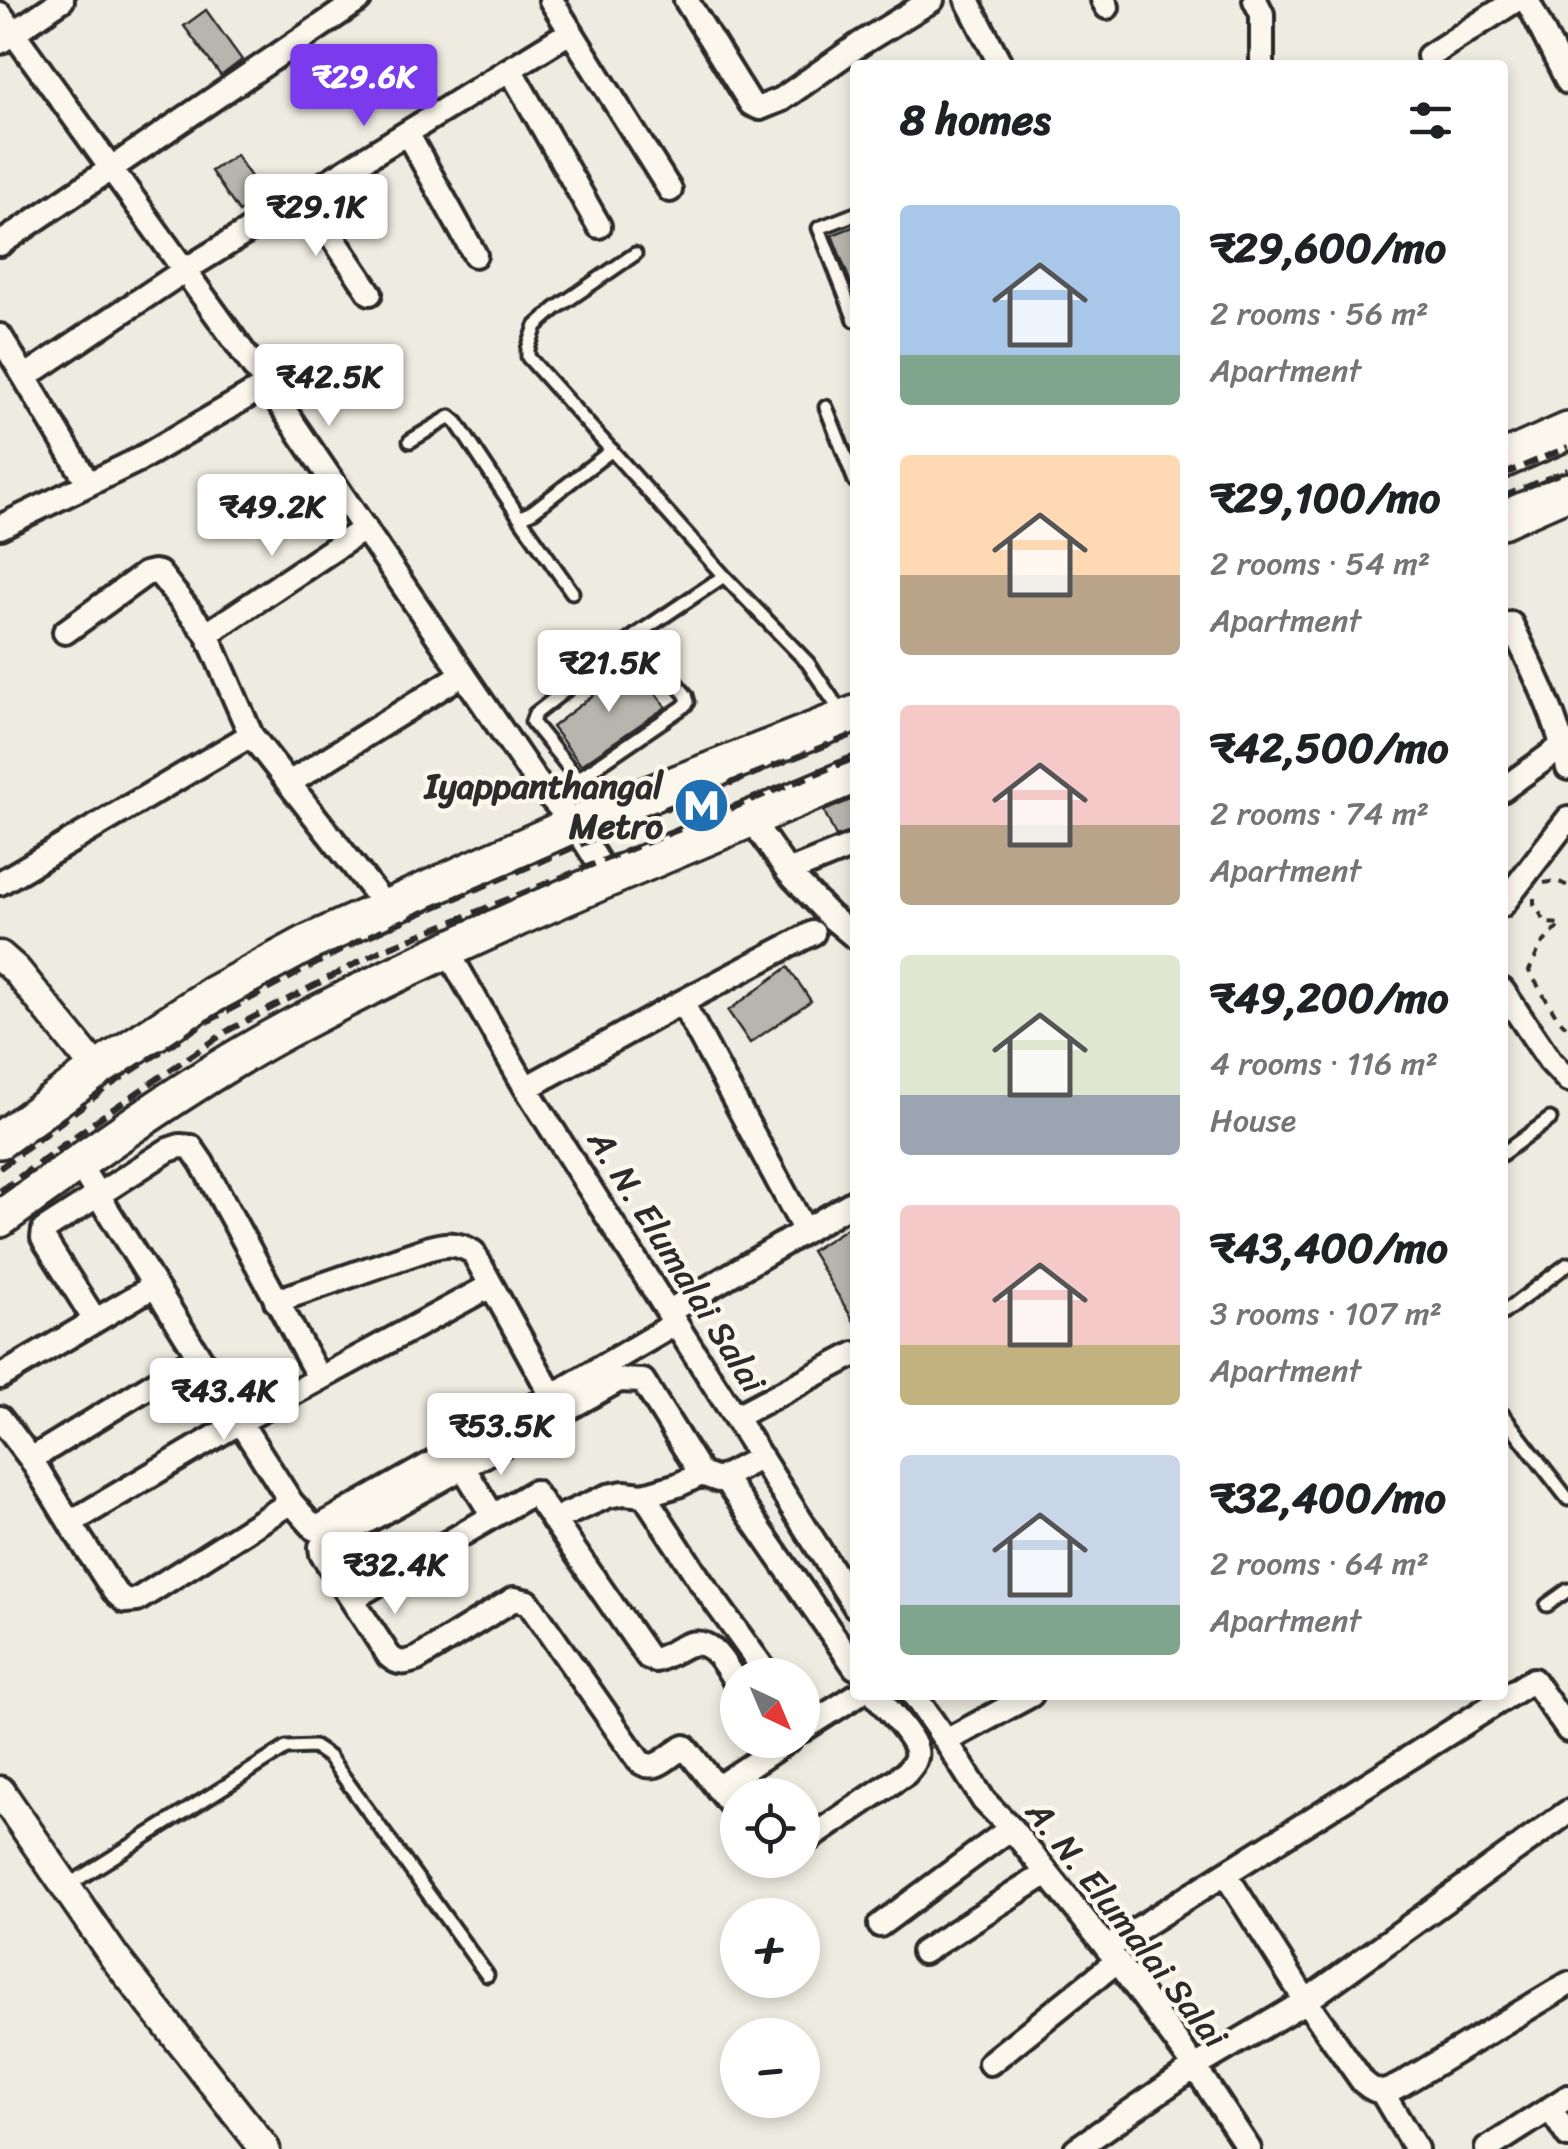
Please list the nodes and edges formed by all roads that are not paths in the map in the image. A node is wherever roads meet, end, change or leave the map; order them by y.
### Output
1 (62, 0) edge
2 (359, 0) edge
3 (551, 0) edge
4 (686, 0) edge
5 (932, 0) edge
6 (967, 0) edge
7 (1255, 0) edge
8 (1516, 0) edge
9 (1527, 0) edge
10 (5, 29) edge
11 (570, 32) junction
12 (1429, 56) dead end
13 (998, 60) edge
14 (1262, 60) edge
15 (510, 70) junction
16 (1568, 82) edge
17 (407, 133) junction
18 (112, 170) junction
19 (670, 190) dead end
20 (304, 196) junction
21 (850, 216) edge
22 (599, 226) dead end
23 (0, 244) edge
24 (635, 254) dead end
25 (474, 255) dead end
26 (185, 270) junction
27 (370, 293) dead end
28 (850, 308) edge
29 (0, 336) edge
30 (24, 377) junction
31 (267, 385) junction
32 (826, 408) dead end
33 (1568, 431) edge
34 (410, 441) dead end
35 (612, 450) junction
36 (1508, 457) edge
37 (850, 468) edge
38 (88, 483) junction
39 (1568, 491) edge
40 (1508, 517) edge
41 (520, 518) junction
42 (0, 528) edge
43 (366, 528) junction
44 (724, 576) junction
45 (572, 592) dead end
46 (1508, 627) edge
47 (65, 632) dead end
48 (207, 634) junction
49 (636, 635) junction
50 (464, 674) junction
51 (850, 716) edge
52 (251, 735) junction
53 (1566, 753) edge
54 (850, 777) edge
55 (578, 779) junction
56 (289, 783) junction
57 (1508, 787) edge
58 (550, 798) junction
59 (751, 819) junction
60 (1568, 820) edge
61 (574, 824) junction
62 (850, 847) edge
63 (788, 872) junction
64 (609, 878) junction
65 (0, 884) edge
66 (1508, 897) edge
67 (386, 907) junction
68 (814, 933) dead end
69 (850, 933) edge
70 (447, 950) junction
71 (0, 956) edge
72 (1508, 999) edge
73 (682, 1002) junction
74 (97, 1070) junction
75 (1568, 1080) edge
76 (526, 1088) junction
77 (1550, 1119) dead end
78 (0, 1140) edge
79 (1508, 1150) edge
80 (78, 1163) junction
81 (97, 1196) junction
82 (850, 1205) edge
83 (0, 1219) edge
84 (806, 1230) junction
85 (1568, 1264) edge
86 (154, 1286) junction
87 (490, 1286) junction
88 (276, 1301) junction
89 (1508, 1309) edge
90 (671, 1317) junction
91 (95, 1320) junction
92 (197, 1357) junction
93 (850, 1357) edge
94 (0, 1378) edge
95 (319, 1378) junction
96 (552, 1396) junction
97 (735, 1417) junction
98 (0, 1418) edge
99 (240, 1422) junction
100 (1508, 1424) edge
101 (760, 1457) junction
102 (31, 1459) junction
103 (463, 1467) junction
104 (712, 1476) junction
105 (644, 1496) junction
106 (1568, 1499) edge
107 (291, 1502) junction
108 (493, 1516) junction
109 (554, 1520) junction
110 (70, 1523) junction
111 (1568, 1590) edge
112 (850, 1598) edge
113 (352, 1599) junction
114 (1547, 1605) dead end
115 (720, 1658) edge
116 (756, 1658) edge
117 (850, 1659) edge
118 (1508, 1696) edge
119 (850, 1699) edge
120 (880, 1700) edge
121 (917, 1700) edge
122 (1022, 1700) edge
123 (1502, 1700) edge
124 (820, 1718) edge
125 (1568, 1730) edge
126 (946, 1741) junction
127 (759, 1758) edge
128 (717, 1788) junction
129 (0, 1791) edge
130 (720, 1792) edge
131 (1568, 1812) edge
132 (1011, 1828) junction
133 (820, 1832) edge
134 (1047, 1874) junction
135 (1226, 1875) junction
136 (67, 1886) junction
137 (880, 1924) dead end
138 (923, 1952) dead end
139 (1112, 1955) junction
140 (487, 1975) dead end
141 (1568, 1984) edge
142 (1306, 2001) junction
143 (990, 2063) dead end
144 (1195, 2067) junction
145 (1382, 2092) junction
146 (1559, 2103) edge
147 (1568, 2136) edge
148 (264, 2149) edge
149 (1076, 2149) edge
150 (1249, 2149) edge
151 (1416, 2149) edge
152 (1487, 2149) edge

1 - 10 street
2 - 18 street
3 - 11 street
4 - 5 street
6 - 13 street
7 - 14 street
8 - 12 street
9 - 16 street
10 - 18 street
11 - 15 street
11 - 19 street
15 - 17 street
15 - 22 street
17 - 20 street
17 - 25 street
18 - 23 street
18 - 26 street
20 - 26 street
20 - 27 street
21 - 28 lane
24 - 35 lane
26 - 30 street
26 - 31 street
29 - 30 street
30 - 38 street
31 - 38 street
31 - 43 street
32 - 37 lane
33 - 36 main road
34 - 41 lane
35 - 41 lane
35 - 44 lane
38 - 42 street
39 - 40 main road
41 - 45 lane
43 - 48 street
43 - 50 street
44 - 49 lane
44 - 51 lane
46 - 53 street
47 - 48 street
48 - 52 street
49 - 55 lane
49 - 55 lane
50 - 56 street
50 - 58 street
51 - 61 main road
52 - 56 street
52 - 65 street
53 - 57 street
54 - 59 main road
55 - 58 lane
56 - 67 street
58 - 61 street
59 - 63 street
59 - 64 main road
60 - 66 street
61 - 64 street
61 - 67 main road
62 - 63 street
63 - 69 street
64 - 70 main road
67 - 74 main road
68 - 73 street
70 - 76 street, A. N. Elumalai Salai
70 - 80 main road
71 - 74 street
72 - 75 street
73 - 76 street
73 - 84 street
74 - 78 main road
76 - 90 street, A. N. Elumalai Salai
77 - 79 lane
80 - 81 street
80 - 83 main road
81 - 86 street
81 - 88 street
81 - 91 street
82 - 84 street
84 - 90 street
85 - 89 lane
86 - 91 street
86 - 92 street
87 - 88 street
87 - 95 street
87 - 96 street
88 - 95 street
90 - 96 street
90 - 97 street, A. N. Elumalai Salai
91 - 94 street
92 - 99 street
92 - 102 street
93 - 97 street
95 - 99 street
96 - 107 street
97 - 101 street, A. N. Elumalai Salai
98 - 102 street
99 - 107 street
99 - 110 street
100 - 106 lane
101 - 104 street
101 - 112 street, A. N. Elumalai Salai
102 - 110 street
103 - 104 street
103 - 108 street
103 - 113 street
104 - 105 street
104 - 117 street
105 - 109 street
105 - 116 street
107 - 110 street
108 - 109 street
108 - 113 street
109 - 115 street
111 - 114 lane
113 - 128 street
118 - 125 street
119 - 124 street
120 - 133 street
121 - 126 street, A. N. Elumalai Salai
122 - 126 street
123 - 135 street
126 - 132 street, A. N. Elumalai Salai
127 - 128 street
128 - 130 street
129 - 136 street
131 - 142 street
132 - 134 street, A. N. Elumalai Salai
132 - 137 street
134 - 138 street
134 - 139 street, A. N. Elumalai Salai
135 - 139 street
135 - 142 street
136 - 140 lane
136 - 148 street
139 - 143 street
139 - 144 street, A. N. Elumalai Salai
141 - 145 street
142 - 144 street
142 - 145 street
144 - 149 street
144 - 150 street, A. N. Elumalai Salai
145 - 151 street
146 - 147 street
146 - 152 street

